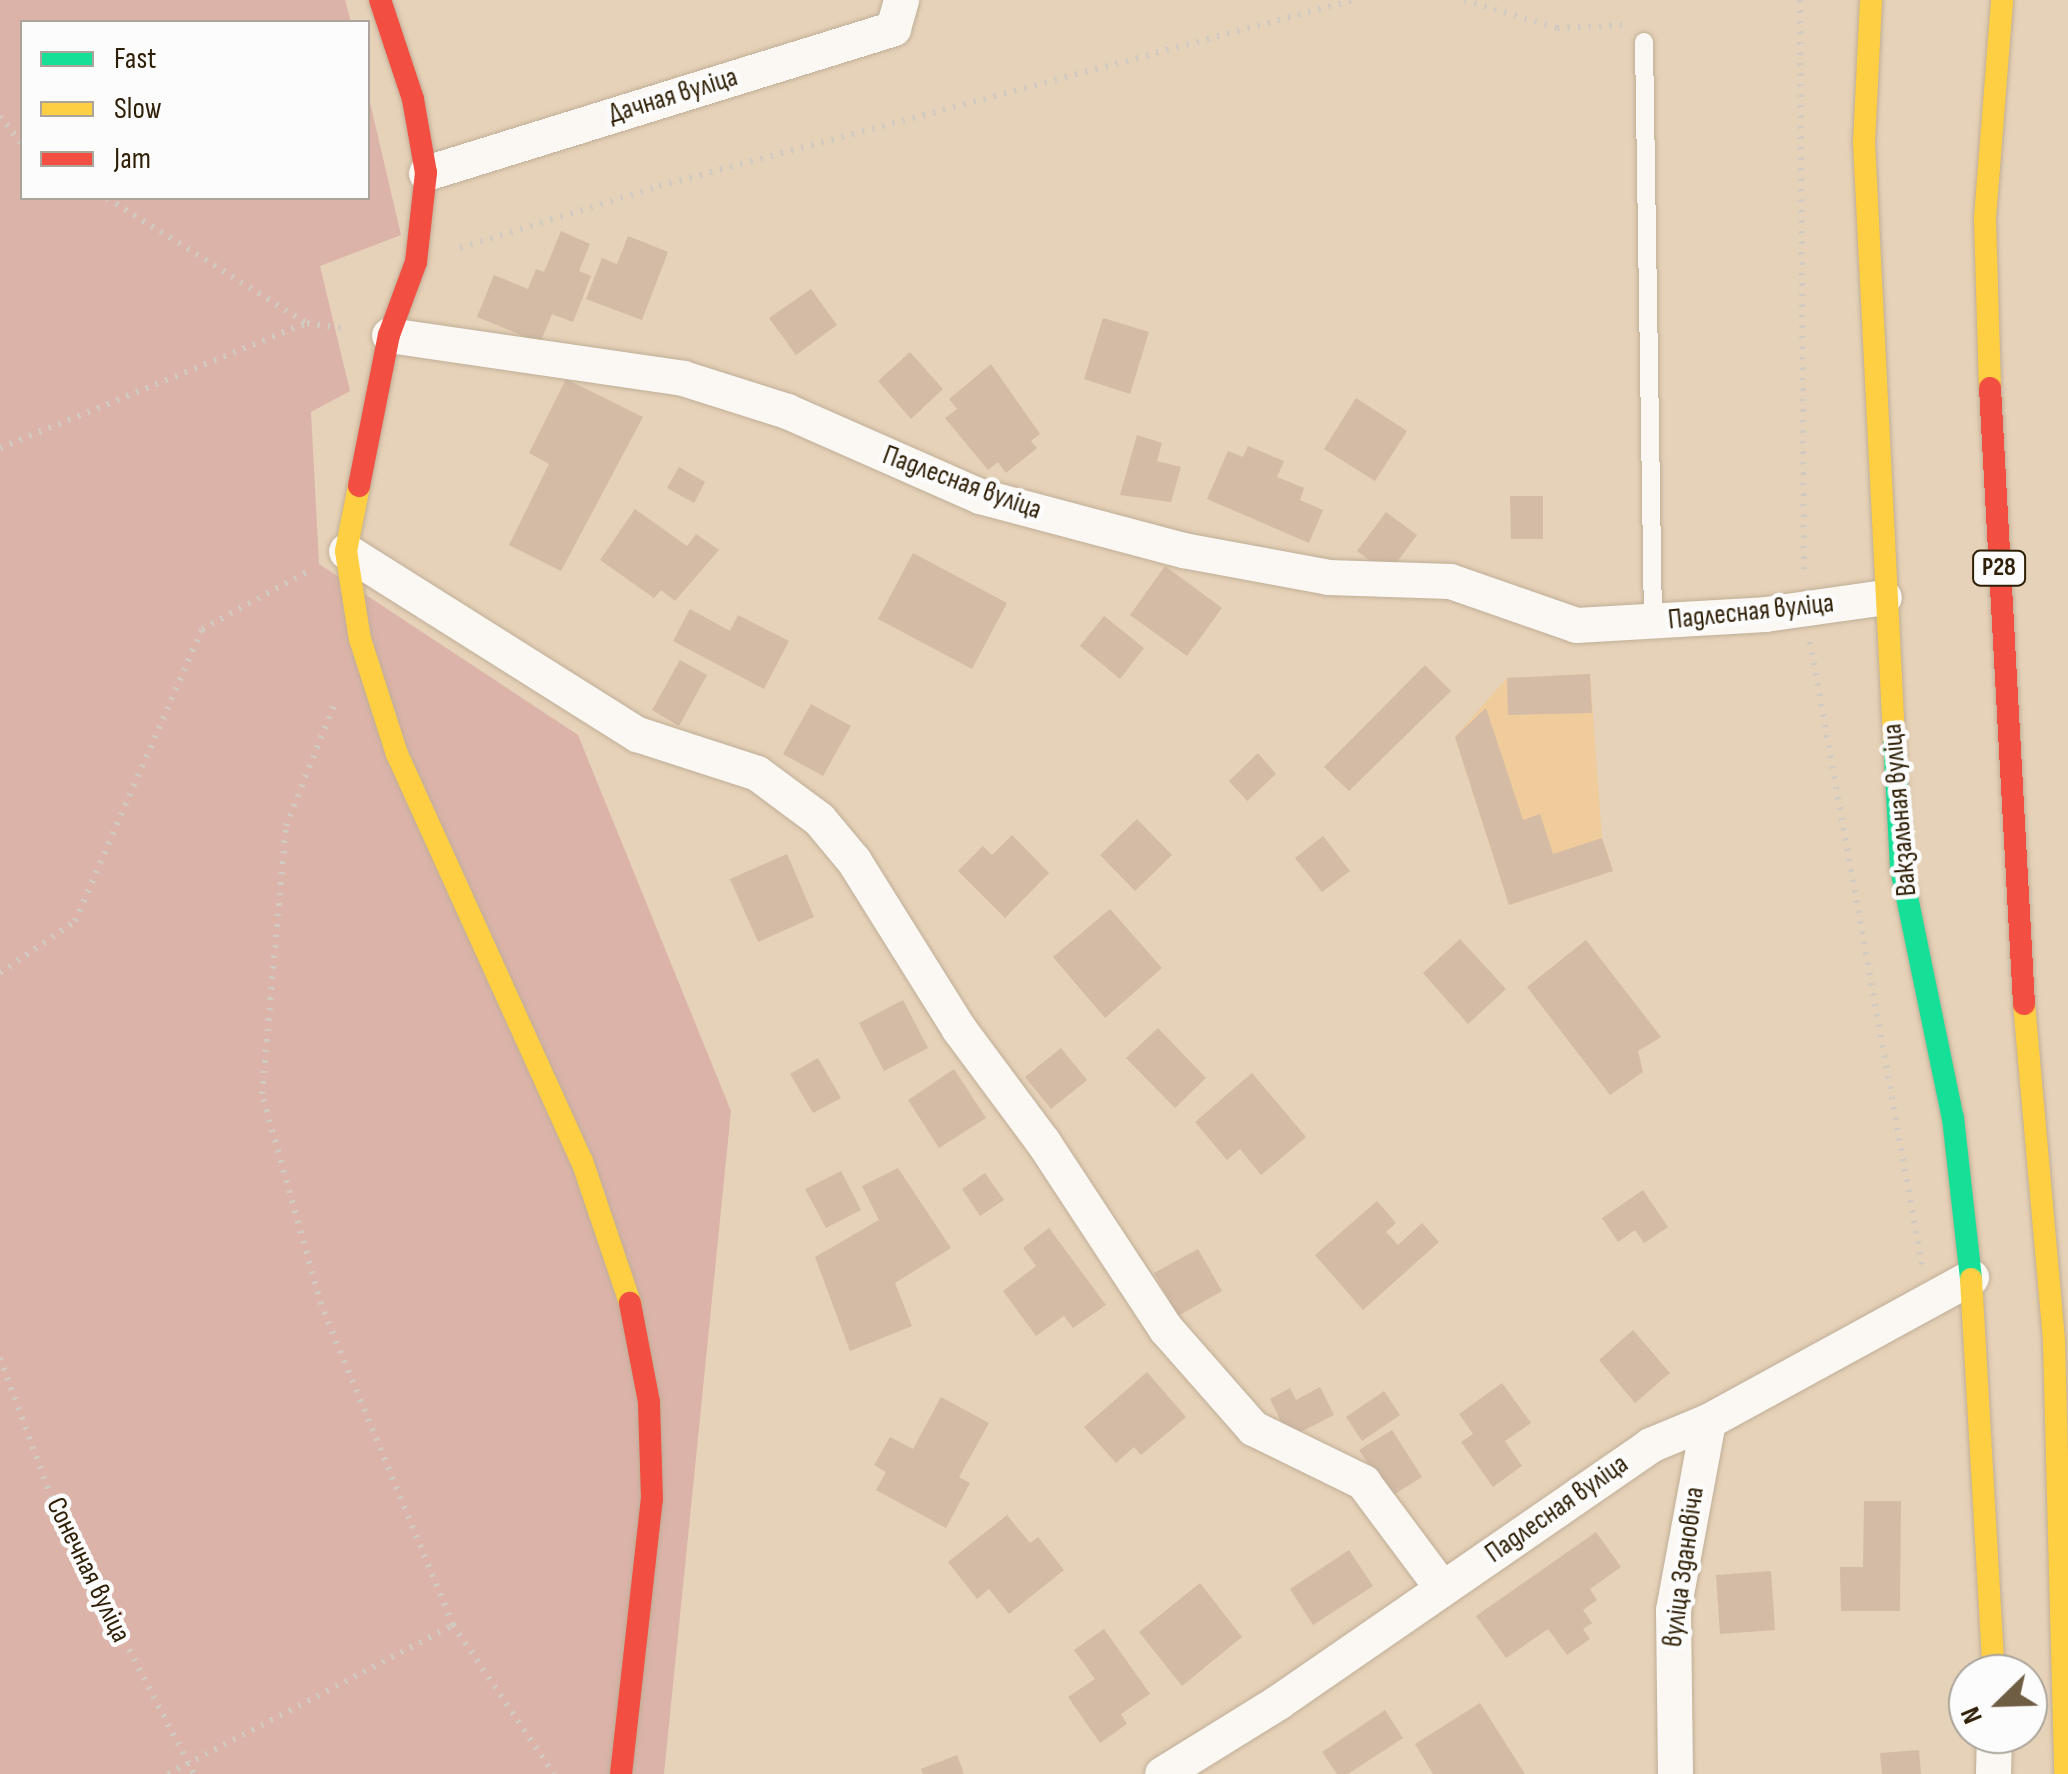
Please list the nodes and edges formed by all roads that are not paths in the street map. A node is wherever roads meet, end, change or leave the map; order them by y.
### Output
1 (380, 0) edge
2 (901, 0) edge
3 (1871, 0) edge
4 (2002, 0) edge
5 (1644, 42) road end
6 (426, 173) junction
7 (388, 335) junction
8 (346, 551) junction
9 (1884, 597) junction
10 (1653, 621) junction
11 (1971, 1277) junction
12 (1708, 1421) junction
13 (1442, 1588) junction
14 (1993, 1654) edge
15 (621, 1774) edge
16 (1162, 1774) edge
17 (1675, 1774) edge
18 (2066, 1774) edge

1 - 6 main road
2 - 6 street, Дачная вуліца
3 - 9 main road, Вакзальная вуліца
4 - 18 main road, Р28
5 - 10 lane
6 - 7 main road
7 - 8 main road
7 - 10 street, Падлесная вуліца
8 - 13 street
8 - 15 main road
9 - 10 street, Падлесная вуліца
9 - 11 main road, Вакзальная вуліца
11 - 12 street, Падлесная вуліца
11 - 14 main road, Вакзальная вуліца
12 - 13 street, Падлесная вуліца
12 - 17 street, вуліца Здановіча
13 - 16 street, Падлесная вуліца

